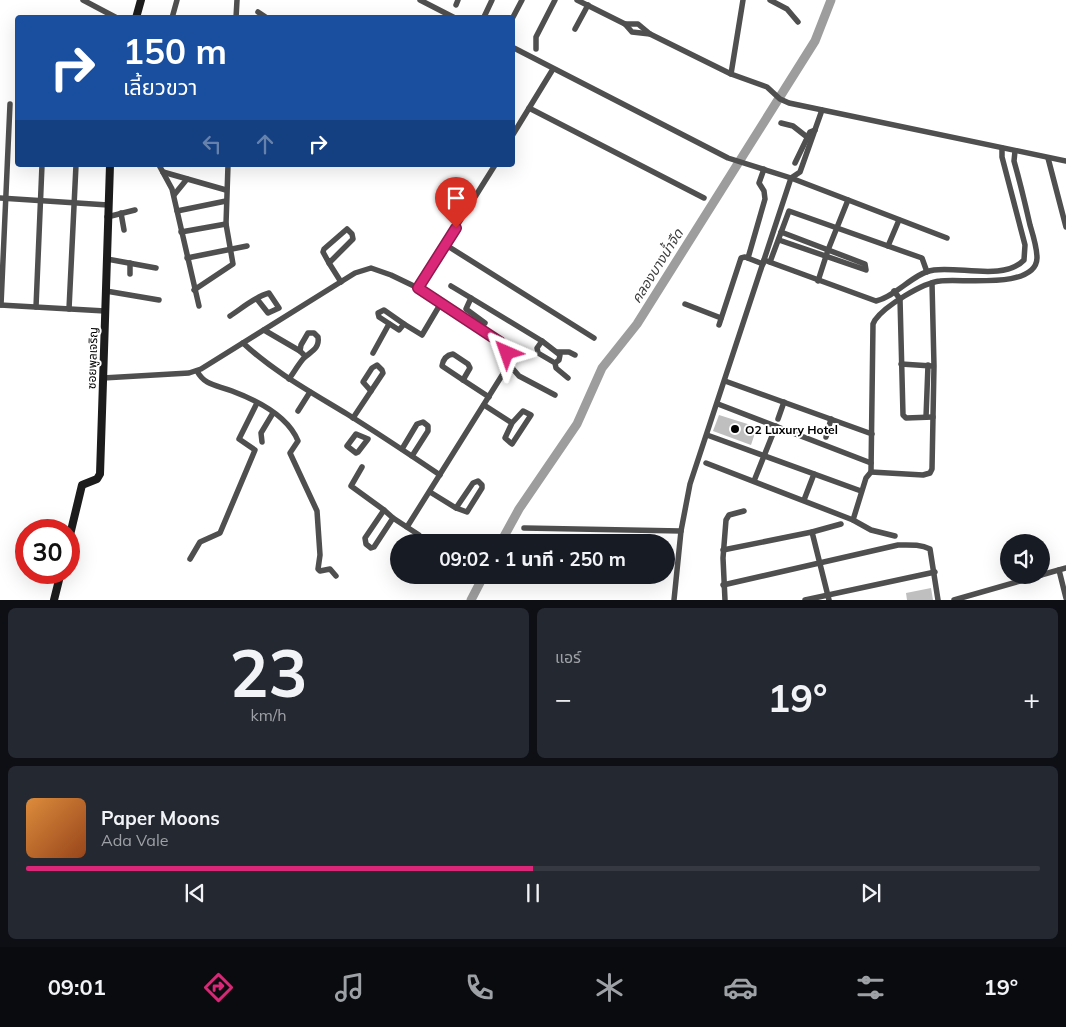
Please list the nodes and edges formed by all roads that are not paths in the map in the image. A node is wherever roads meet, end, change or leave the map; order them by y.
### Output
1 (83, 0) edge
2 (141, 0) edge
3 (177, 0) edge
4 (237, 0) edge
5 (420, 0) edge
6 (492, 0) edge
7 (522, 0) edge
8 (555, 0) edge
9 (743, 0) edge
10 (770, 0) edge
11 (583, 2) edge
12 (258, 12) dead end
13 (111, 15) edge
14 (137, 15) edge
15 (173, 15) edge
16 (236, 15) edge
17 (262, 15) edge
18 (449, 15) edge
19 (485, 15) edge
20 (514, 15) edge
21 (798, 22) dead end
22 (575, 30) dead end
23 (515, 49) edge
24 (536, 49) dead end
25 (553, 69) junction
26 (731, 74) junction
27 (10, 104) dead end
28 (529, 108) junction
29 (822, 110) junction
30 (781, 123) dead end
31 (815, 130) junction
32 (515, 131) edge
33 (807, 138) junction
34 (1002, 148) junction
35 (1015, 151) junction
36 (1048, 158) junction
37 (1066, 162) edge
38 (795, 163) dead end
39 (42, 167) edge
40 (76, 167) edge
41 (110, 167) edge
42 (160, 167) edge
43 (228, 167) edge
44 (494, 167) edge
45 (764, 169) junction
46 (163, 172) junction
47 (791, 178) junction
48 (187, 179) junction
49 (226, 190) junction
50 (174, 195) junction
51 (3, 198) edge
52 (704, 198) dead end
53 (848, 200) junction
54 (226, 201) junction
55 (40, 202) junction
56 (74, 204) junction
57 (108, 205) junction
58 (135, 210) dead end
59 (177, 211) junction
60 (120, 214) junction
61 (107, 216) junction
62 (898, 220) junction
63 (226, 224) junction
64 (837, 227) junction
65 (1066, 227) edge
66 (124, 230) dead end
67 (181, 232) junction
68 (781, 232) junction
69 (947, 238) dead end
70 (779, 240) junction
71 (446, 245) junction
72 (247, 246) dead end
73 (888, 246) junction
74 (230, 249) junction
75 (827, 253) junction
76 (187, 258) junction
77 (748, 258) junction
78 (107, 259) junction
79 (766, 262) junction
80 (130, 263) junction
81 (329, 263) junction
82 (156, 268) dead end
83 (995, 270) junction
84 (926, 272) junction
85 (130, 274) dead end
86 (818, 280) junction
87 (996, 280) junction
88 (341, 282) junction
89 (932, 283) junction
90 (451, 286) dead end
91 (418, 288) junction
92 (194, 290) junction
93 (106, 291) junction
94 (894, 291) junction
95 (471, 298) junction
96 (257, 299) junction
97 (900, 299) junction
98 (159, 300) dead end
99 (441, 303) junction
100 (685, 304) dead end
101 (1, 305) edge
102 (199, 306) dead end
103 (36, 307) junction
104 (279, 308) junction
105 (69, 309) junction
106 (105, 311) junction
107 (492, 312) junction
108 (230, 316) dead end
109 (285, 316) junction
110 (721, 318) junction
111 (485, 323) junction
112 (389, 324) junction
113 (404, 324) junction
114 (719, 325) dead end
115 (481, 329) junction
116 (264, 330) junction
117 (594, 338) dead end
118 (542, 341) junction
119 (243, 343) junction
120 (558, 352) junction
121 (373, 353) dead end
122 (575, 355) dead end
123 (507, 362) junction
124 (555, 363) junction
125 (902, 364) junction
126 (931, 366) junction
127 (196, 371) junction
128 (103, 378) junction
129 (568, 378) dead end
130 (289, 379) junction
131 (463, 380) junction
132 (725, 381) junction
133 (371, 391) dead end
134 (310, 392) junction
135 (555, 395) dead end
136 (489, 396) junction
137 (784, 402) junction
138 (257, 403) junction
139 (718, 404) junction
140 (484, 405) junction
141 (298, 411) dead end
142 (273, 412) junction
143 (933, 417) junction
144 (353, 418) junction
145 (926, 418) junction
146 (778, 419) dead end
147 (831, 419) junction
148 (512, 423) junction
149 (776, 426) junction
150 (374, 431) junction
151 (872, 434) junction
152 (707, 435) junction
153 (826, 437) dead end
154 (368, 439) dead end
155 (262, 442) dead end
156 (402, 449) junction
157 (412, 456) junction
158 (764, 456) junction
159 (706, 463) dead end
160 (871, 463) junction
161 (362, 467) dead end
162 (871, 472) junction
163 (814, 474) junction
164 (440, 475) junction
165 (754, 481) junction
166 (430, 492) junction
167 (862, 492) junction
168 (804, 500) junction
169 (456, 508) junction
170 (384, 510) junction
171 (744, 511) dead end
172 (393, 518) junction
173 (74, 519) edge
174 (853, 520) junction
175 (841, 524) dead end
176 (407, 527) junction
177 (524, 528) dead end
178 (680, 531) junction
179 (812, 532) junction
180 (416, 534) edge
181 (896, 536) dead end
182 (723, 550) junction
183 (190, 559) dead end
184 (820, 562) junction
185 (1066, 568) edge
186 (1059, 570) junction
187 (935, 572) junction
188 (1050, 572) edge
189 (336, 576) dead end
190 (58, 584) edge
191 (1010, 584) edge
192 (724, 585) junction
193 (828, 597) edge
194 (1066, 598) edge
195 (54, 600) edge
196 (674, 600) edge
197 (725, 600) edge
198 (805, 600) edge
199 (938, 600) edge
200 (954, 600) edge

1 - 13 street
2 - 14 street
3 - 15 street
4 - 16 street
5 - 18 street
6 - 19 street
7 - 20 street
8 - 24 street
9 - 26 street
10 - 21 street
11 - 22 street
11 - 26 street
12 - 17 street
23 - 25 street
25 - 28 street
25 - 45 street
26 - 29 street
27 - 51 street
28 - 32 street
28 - 52 street
29 - 31 street
29 - 34 street
30 - 33 street
31 - 33 street
31 - 47 street
33 - 38 street
34 - 35 street
34 - 83 street
35 - 36 street
35 - 87 street
36 - 37 street
36 - 65 street
39 - 55 street
40 - 56 street
41 - 57 street, ซอยพูลเจริญ
42 - 46 street
43 - 49 street
44 - 71 street
45 - 47 street
45 - 77 street
46 - 48 street
46 - 50 street
47 - 53 street
47 - 79 street
48 - 49 street
48 - 50 street
49 - 54 street
50 - 59 street
51 - 55 street
51 - 101 street
53 - 62 street
53 - 64 street
54 - 59 street
54 - 63 street
55 - 56 street
55 - 103 street
56 - 57 street
56 - 105 street
57 - 61 street, ซอยพูลเจริญ
58 - 60 street
59 - 67 street
60 - 61 street
60 - 66 street
61 - 78 street, ซอยพูลเจริญ
62 - 69 street
62 - 73 street
63 - 67 street
63 - 74 street
64 - 68 street
64 - 73 street
64 - 75 street
67 - 76 street
68 - 70 street
68 - 75 street
70 - 75 street
70 - 79 street
71 - 91 street
71 - 117 street
72 - 74 street
73 - 84 street
74 - 76 street
74 - 92 street
75 - 75 street
75 - 86 street
76 - 92 street
77 - 79 street
77 - 110 street
78 - 80 street
78 - 93 street, ซอยพูลเจริญ
79 - 86 street
79 - 132 street
80 - 82 street
80 - 85 street
81 - 81 street
81 - 88 street
83 - 84 street
83 - 87 street
84 - 94 street
86 - 94 street
87 - 89 street
88 - 91 street
88 - 109 street
89 - 97 street
89 - 126 street
90 - 95 street
91 - 99 street
92 - 102 street
93 - 98 street
93 - 106 street, ซอยพูลเจริญ
94 - 97 street
95 - 107 street
95 - 111 street
96 - 104 street
96 - 104 street
96 - 108 street
97 - 125 street
97 - 151 street
99 - 113 street
99 - 115 street
100 - 110 street
101 - 103 street
103 - 105 street
104 - 109 street
105 - 106 street
106 - 128 street, ซอยพูลเจริญ
107 - 111 street
107 - 118 street
109 - 116 street
110 - 114 street
111 - 115 street
112 - 113 street
112 - 113 street
112 - 121 street
115 - 123 street
116 - 119 street
116 - 130 street
118 - 120 street
118 - 124 street
119 - 127 street
119 - 130 street
120 - 122 street
120 - 124 street
123 - 135 street
123 - 136 street
124 - 129 street
125 - 126 street
125 - 145 street
126 - 143 street
126 - 145 street
127 - 128 street
127 - 138 street
128 - 173 street, ซอยพูลเจริญ
130 - 134 street
131 - 131 street
131 - 136 street
132 - 137 street
132 - 139 street
133 - 144 street
134 - 141 street
134 - 144 street
136 - 140 street
137 - 146 street
137 - 147 street
138 - 142 street
138 - 183 street
139 - 149 street
139 - 152 street
140 - 148 street
140 - 164 street
142 - 155 street
142 - 189 street
143 - 145 street
143 - 162 street
144 - 150 street
147 - 151 street
147 - 153 street
148 - 148 street
149 - 158 street
149 - 160 street
150 - 154 street
150 - 156 street
151 - 160 street
152 - 158 street
152 - 178 street
156 - 157 street
156 - 157 street
157 - 164 street
158 - 163 street
158 - 165 street
159 - 165 street
160 - 162 street
161 - 170 street
162 - 167 street
163 - 167 street
163 - 168 street
164 - 166 street
165 - 168 street
166 - 169 street
166 - 176 street
167 - 174 street
168 - 174 street
169 - 169 street
170 - 172 street
170 - 172 street
171 - 182 street
172 - 176 street
174 - 181 street
175 - 179 street
176 - 180 street
177 - 178 street
178 - 196 street
179 - 182 street
179 - 184 street
182 - 192 street
184 - 187 street
184 - 192 street
184 - 193 street
185 - 186 street
186 - 188 street
186 - 194 street
187 - 193 street
187 - 199 street
190 - 195 street
191 - 200 street
192 - 197 street
193 - 198 street

